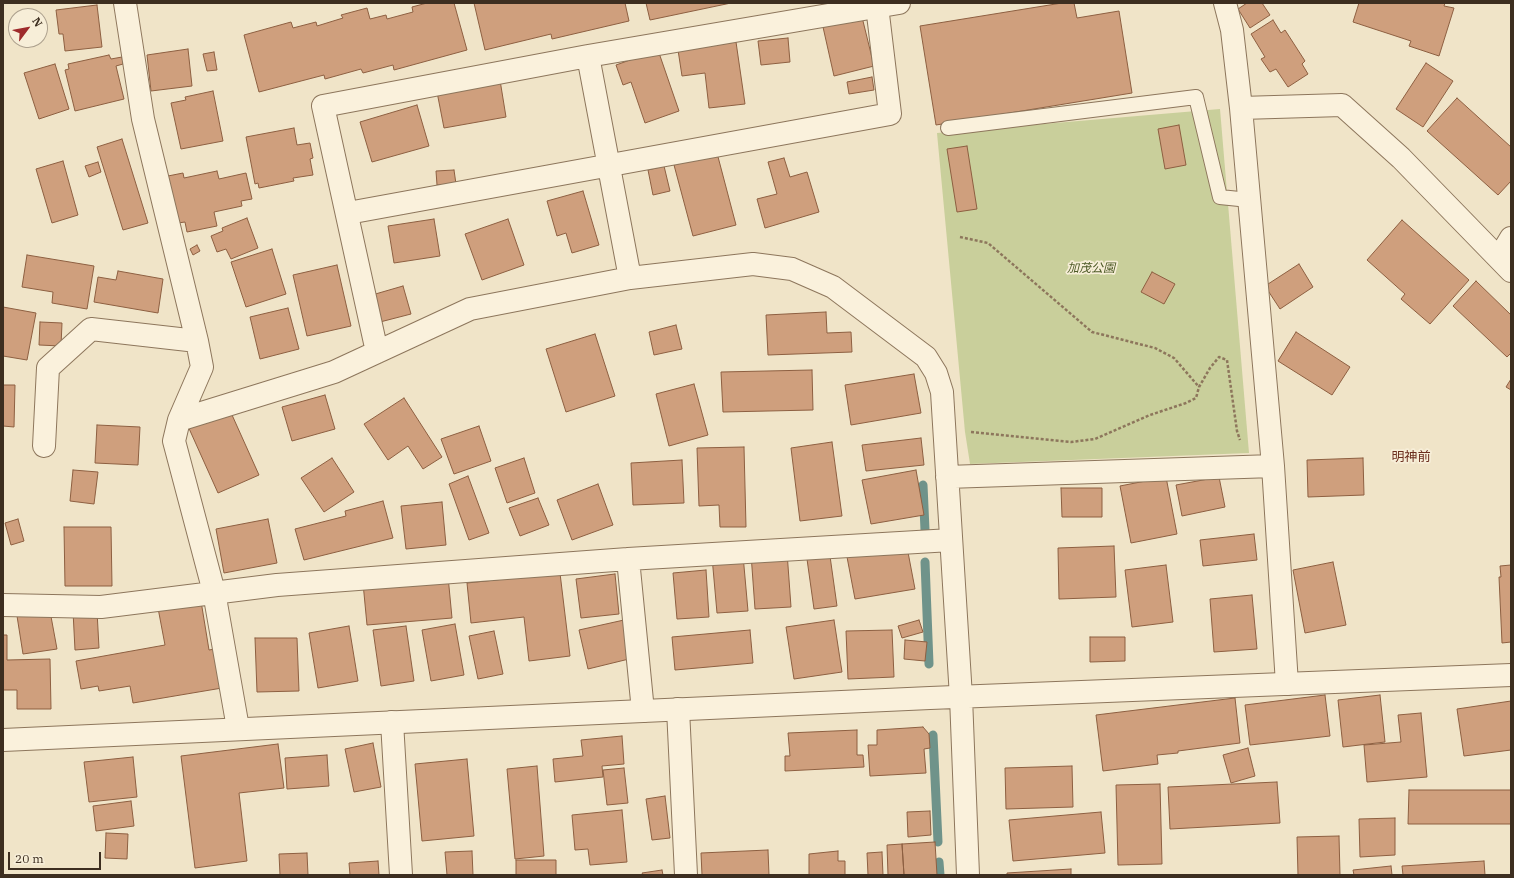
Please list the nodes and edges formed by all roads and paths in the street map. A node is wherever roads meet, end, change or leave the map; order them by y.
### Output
1 (126, 3) edge
2 (899, 3) edge
3 (1225, 3) edge
4 (877, 6) junction
5 (588, 56) junction
6 (1242, 108) junction
7 (948, 128) dead end
8 (609, 166) junction
9 (1250, 200) junction
10 (348, 213) junction
11 (960, 237) dead end
12 (1511, 238) edge
13 (1505, 265) edge
14 (630, 278) junction
15 (198, 341) junction
16 (377, 352) junction
17 (1199, 387) junction
18 (179, 420) junction
19 (965, 432) dead end
20 (1242, 445) dead end
21 (44, 446) dead end
22 (1273, 466) junction
23 (947, 476) junction
24 (951, 540) junction
25 (628, 559) junction
26 (214, 592) junction
27 (3, 605) edge
28 (1511, 675) edge
29 (1287, 684) junction
30 (961, 697) junction
31 (678, 709) junction
32 (643, 711) junction
33 (392, 722) junction
34 (238, 728) junction
35 (3, 740) edge
36 (401, 875) edge
37 (686, 875) edge
38 (968, 875) edge

1 - 15 street
2 - 4 street
3 - 6 street
4 - 5 street
4 - 8 street
5 - 8 street
5 - 10 street
6 - 9 street
6 - 13 street
7 - 9 lane
8 - 10 street
8 - 14 street
9 - 22 street
10 - 16 street
11 - 17 path
12 - 13 street
14 - 16 street
14 - 23 street
15 - 18 street
15 - 21 street
16 - 18 street
17 - 19 path
17 - 20 path
18 - 26 street
22 - 23 street
22 - 29 street
23 - 24 street
24 - 25 street
24 - 30 street
25 - 26 street
25 - 32 street
26 - 27 street
26 - 34 street
28 - 29 street
29 - 30 street
30 - 31 street
30 - 38 street
31 - 32 street
31 - 37 street
32 - 33 street
33 - 34 street
33 - 36 street
34 - 35 street

